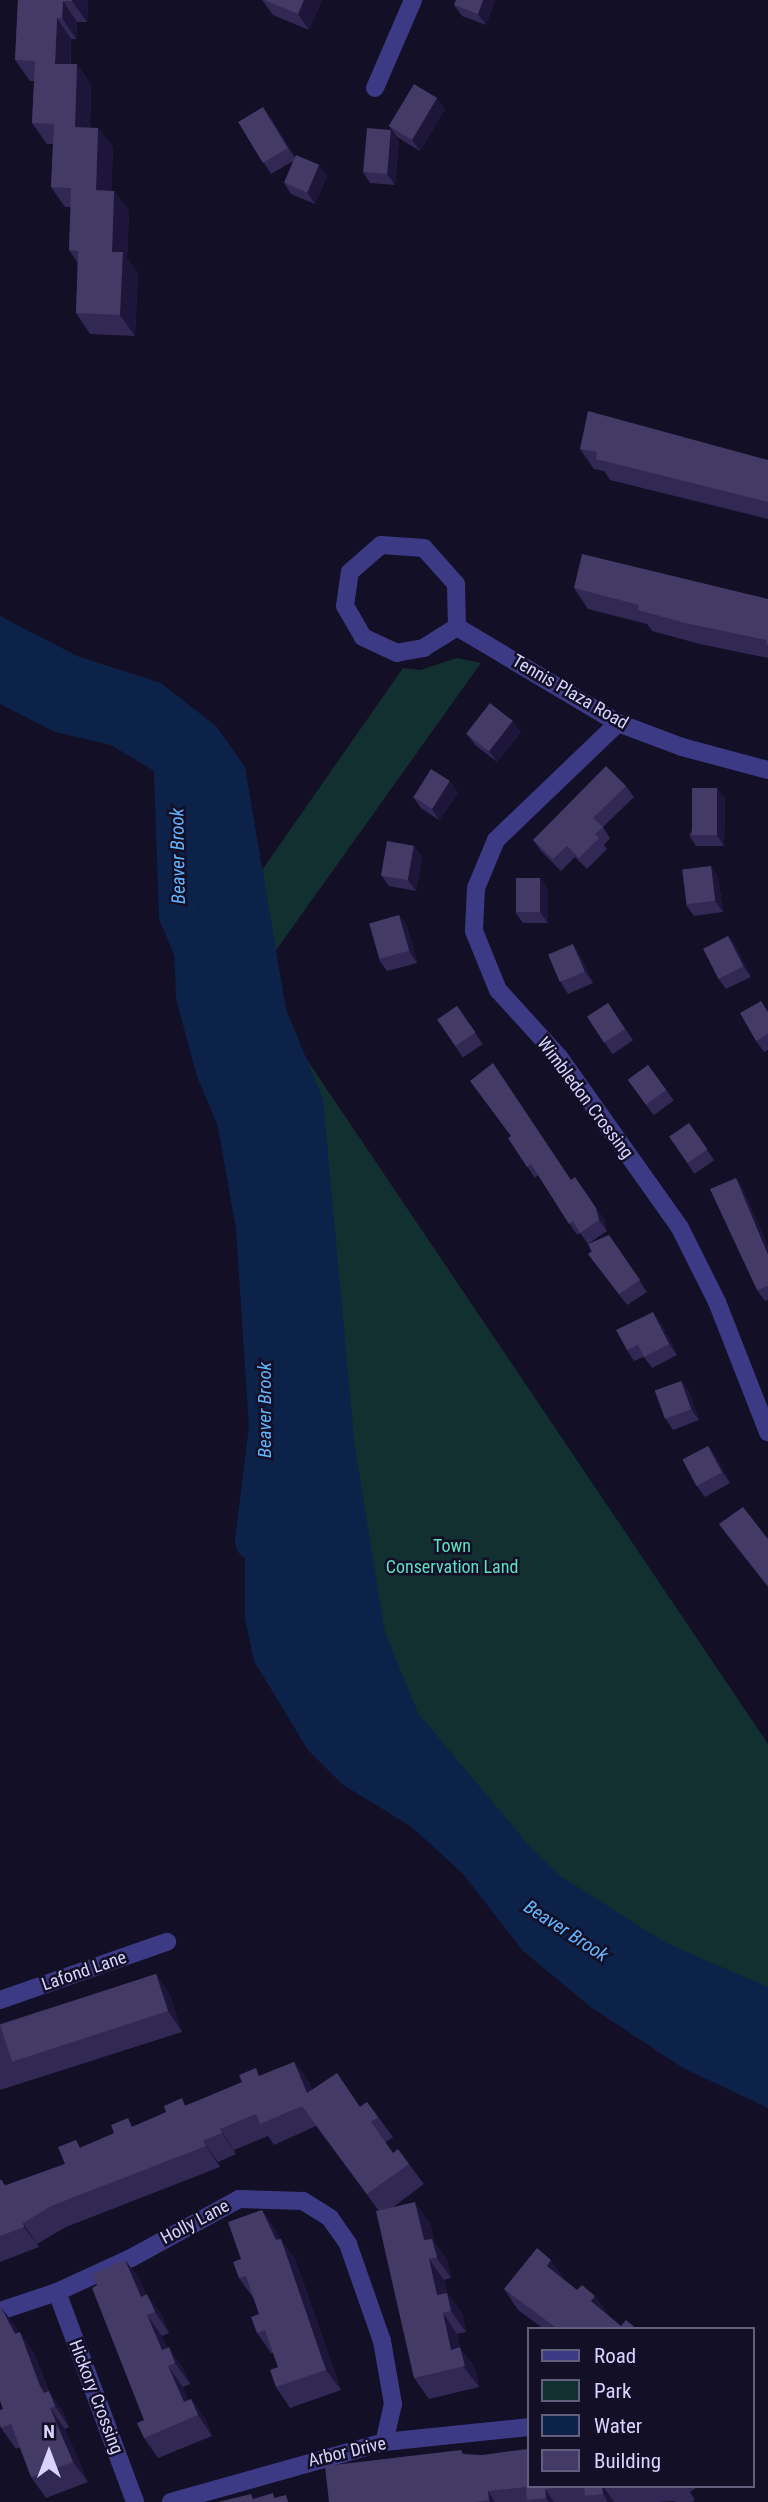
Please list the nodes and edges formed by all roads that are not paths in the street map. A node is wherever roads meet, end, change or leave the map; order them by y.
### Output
1 (413, 0) edge
2 (375, 88) dead end
3 (457, 627) junction
4 (618, 723) junction
5 (768, 770) edge
6 (768, 1432) edge
7 (167, 1942) dead end
8 (0, 2000) edge
9 (57, 2292) junction
10 (0, 2311) edge
11 (526, 2427) edge
12 (384, 2442) junction
13 (135, 2502) edge
14 (171, 2502) edge

1 - 2 street
3 - 3 street
3 - 4 street, Tennis Plaza Road
4 - 5 street, Tennis Plaza Road
4 - 6 street, Wimbledon Crossing
7 - 8 street, Lafond Lane
9 - 10 street, Holly Lane
9 - 12 street, Holly Lane
9 - 13 street, Hickory Crossing
11 - 12 street, Arbor Drive
12 - 14 street, Arbor Drive

